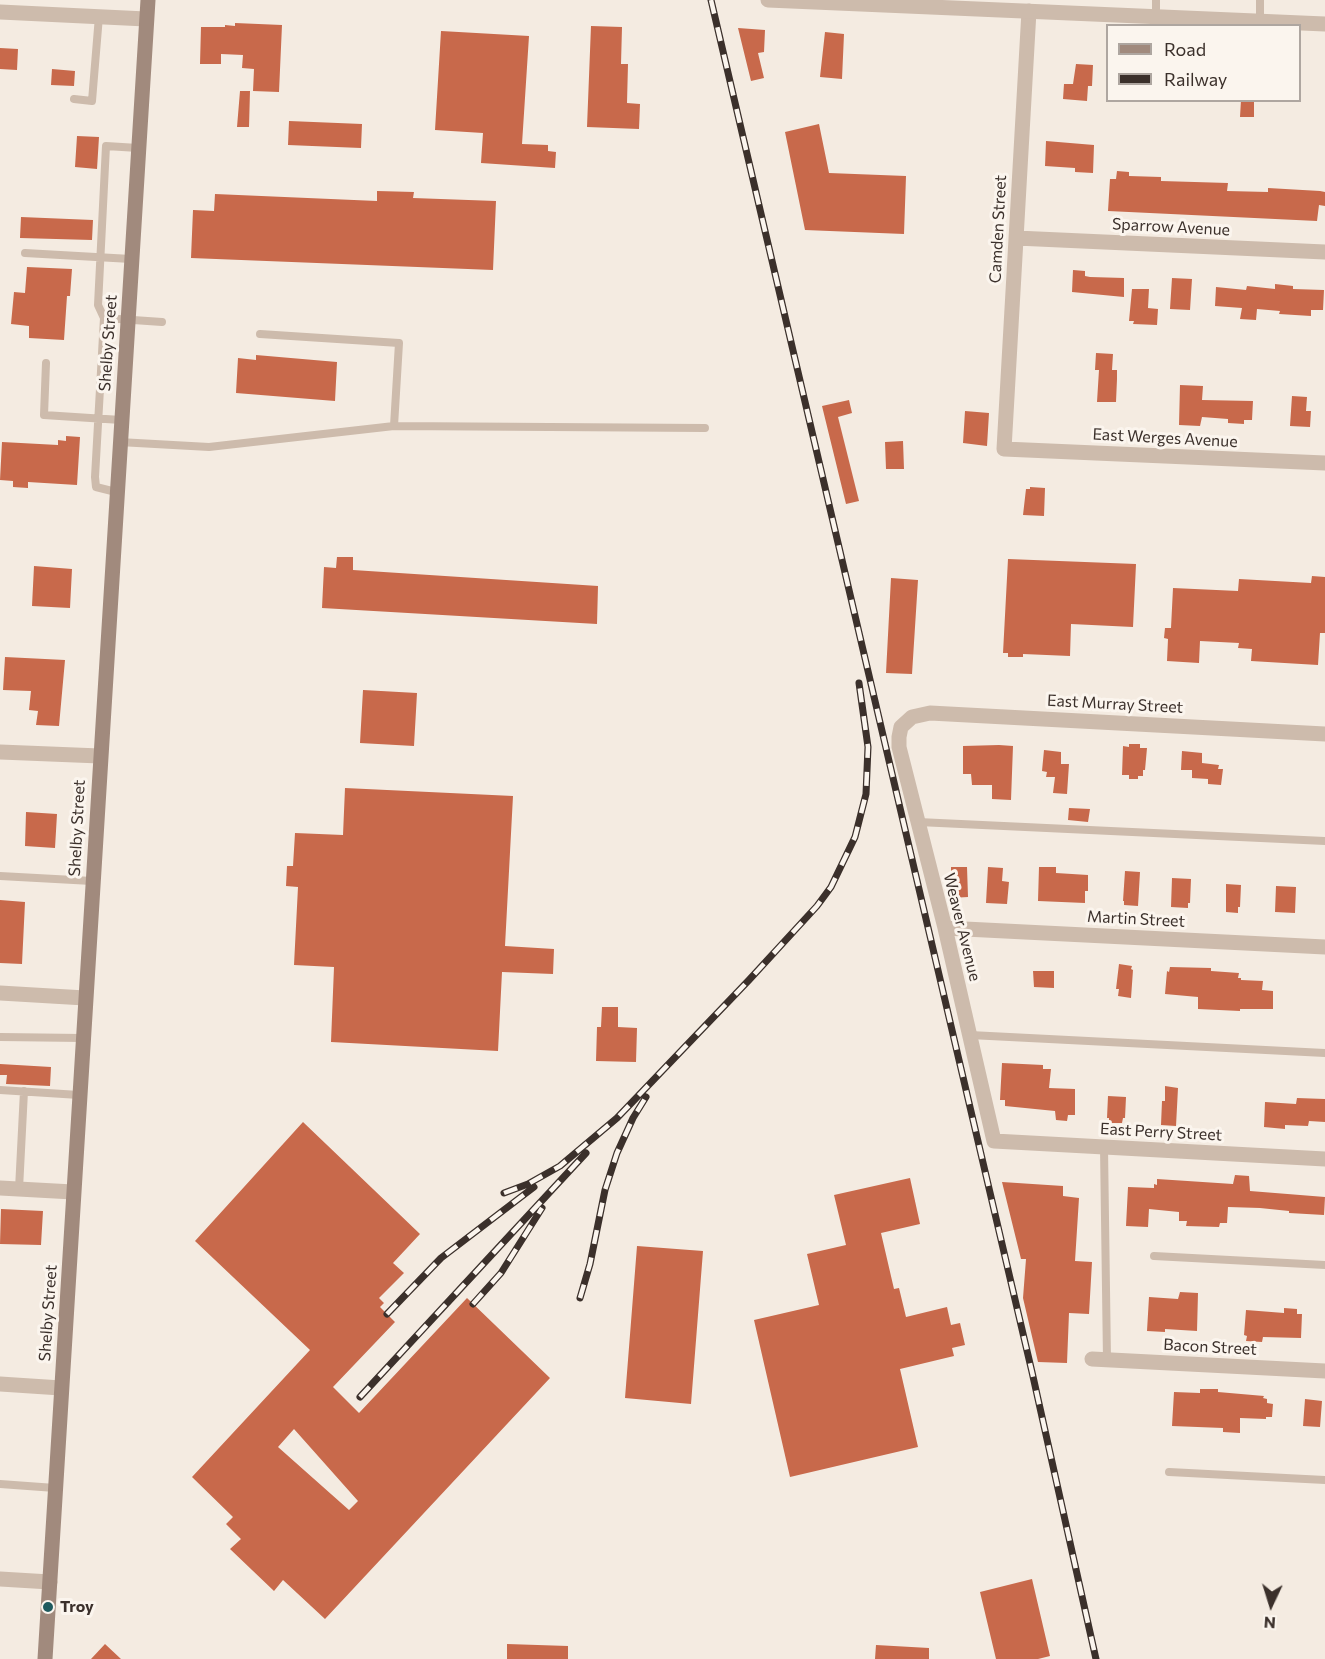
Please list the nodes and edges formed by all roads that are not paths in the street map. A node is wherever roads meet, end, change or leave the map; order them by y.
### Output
1 (148, 0) edge
2 (768, 0) edge
3 (777, 0) edge
4 (1156, 0) edge
5 (1260, 0) edge
6 (961, 4) edge
7 (1029, 11) junction
8 (0, 12) edge
9 (99, 16) junction
10 (1156, 17) junction
11 (146, 19) junction
12 (1260, 21) junction
13 (1325, 24) edge
14 (74, 99) dead end
15 (138, 148) junction
16 (1016, 238) junction
17 (1325, 252) edge
18 (25, 253) dead end
19 (101, 257) junction
20 (131, 259) junction
21 (104, 318) junction
22 (127, 320) junction
23 (162, 322) dead end
24 (260, 334) dead end
25 (46, 363) dead end
26 (98, 419) junction
27 (121, 420) junction
28 (394, 426) junction
29 (705, 428) dead end
30 (119, 442) junction
31 (1004, 449) joint
32 (1325, 463) edge
33 (116, 492) junction
34 (905, 722) joint
35 (1325, 734) edge
36 (0, 752) edge
37 (100, 756) junction
38 (918, 822) junction
39 (1325, 841) edge
40 (0, 876) edge
41 (92, 881) junction
42 (945, 928) junction
43 (1325, 947) edge
44 (0, 993) edge
45 (85, 998) junction
46 (969, 1035) junction
47 (0, 1037) edge
48 (82, 1038) junction
49 (1325, 1053) edge
50 (0, 1090) edge
51 (24, 1091) junction
52 (79, 1095) junction
53 (994, 1141) joint
54 (1104, 1147) junction
55 (1325, 1159) edge
56 (0, 1188) edge
57 (19, 1189) junction
58 (74, 1192) junction
59 (1154, 1256) dead end
60 (1325, 1265) edge
61 (1100, 1359) joint
62 (1325, 1371) edge
63 (0, 1384) edge
64 (61, 1388) junction
65 (1169, 1472) dead end
66 (1325, 1480) edge
67 (0, 1485) edge
68 (55, 1488) junction
69 (0, 1579) edge
70 (50, 1581) junction
71 (45, 1659) edge

1 - 11 main road, Shelby Street
2 - 3 street
3 - 6 street
4 - 10 lane
5 - 12 lane
6 - 7 street
7 - 10 street
7 - 16 street, Camden Street
8 - 9 street
9 - 11 street
9 - 14 lane
10 - 12 street
11 - 15 main road, Shelby Street
12 - 13 street
15 - 19 lane
15 - 20 main road, Shelby Street
16 - 17 street, Sparrow Avenue
16 - 31 street, Camden Street
18 - 19 lane
19 - 20 lane
19 - 21 lane
20 - 22 main road, Shelby Street
21 - 22 lane
21 - 26 lane
22 - 23 lane
22 - 27 main road, Shelby Street
24 - 28 lane
25 - 26 lane
26 - 27 lane
26 - 33 lane
27 - 30 main road, Shelby Street
28 - 29 lane
28 - 30 lane
30 - 33 main road, Shelby Street
31 - 32 street, East Werges Avenue
33 - 37 main road, Shelby Street
34 - 35 street, East Murray Street
34 - 38 street, Weaver Avenue
36 - 37 street
37 - 41 main road, Shelby Street
38 - 39 lane
38 - 42 street, Weaver Avenue
40 - 41 lane
41 - 45 main road, Shelby Street
42 - 43 street, Martin Street
42 - 46 street, Weaver Avenue
44 - 45 street
45 - 48 main road, Shelby Street
46 - 49 lane
46 - 53 street, Weaver Avenue
47 - 48 lane
48 - 52 main road, Shelby Street
50 - 51 lane
51 - 52 lane
51 - 57 lane
52 - 58 main road, Shelby Street
53 - 54 street, East Perry Street
54 - 55 street, East Perry Street
54 - 61 lane
56 - 57 street
57 - 58 street
58 - 64 main road, Shelby Street
59 - 60 lane
61 - 62 street, Bacon Street
63 - 64 street
64 - 68 main road, Shelby Street
65 - 66 lane
67 - 68 lane
68 - 70 main road, Shelby Street
69 - 70 street
70 - 71 main road, Shelby Street

